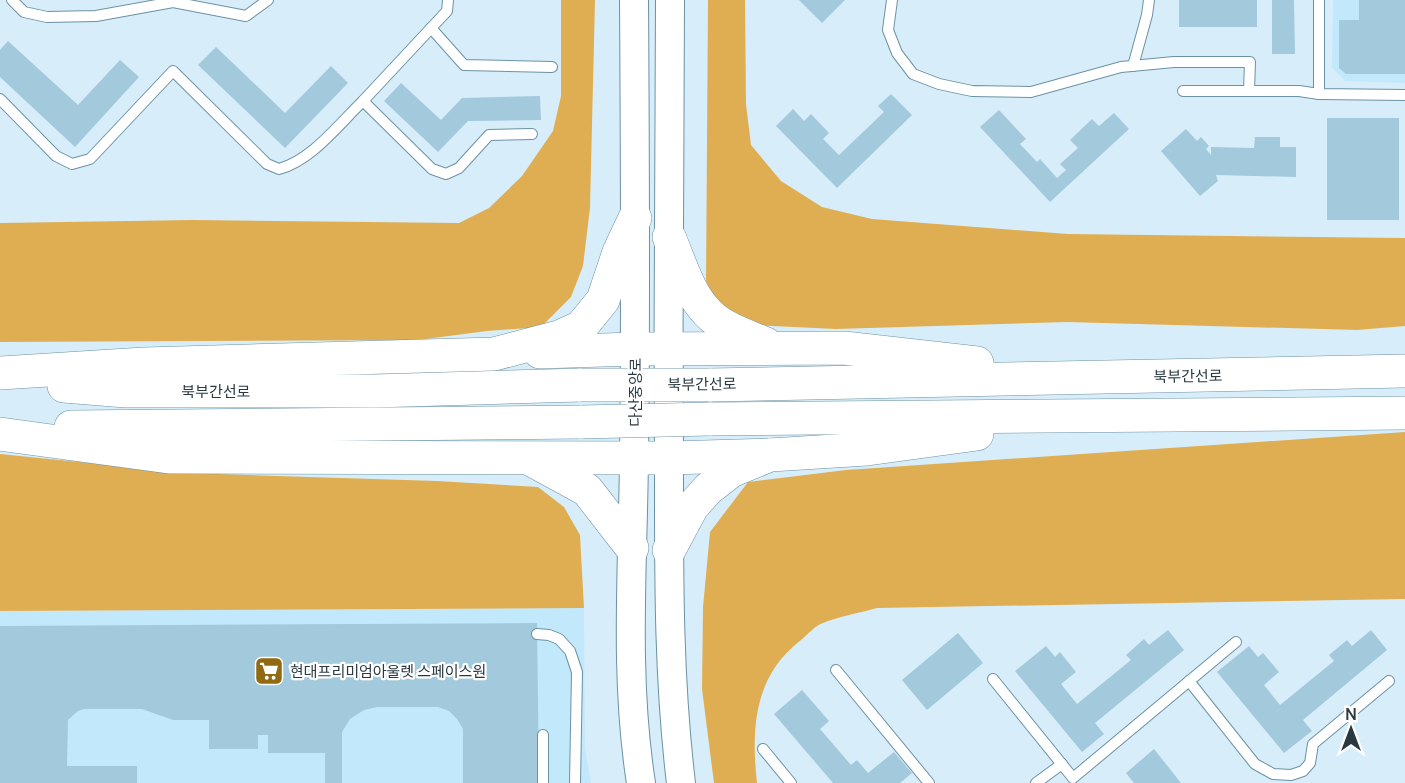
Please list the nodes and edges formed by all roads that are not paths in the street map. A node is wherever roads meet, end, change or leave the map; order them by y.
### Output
1 (12, 0) edge
2 (268, 0) edge
3 (448, 0) edge
4 (634, 0) edge
5 (670, 0) edge
6 (892, 0) edge
7 (1149, 0) edge
8 (1319, 0) edge
9 (431, 28) junction
10 (1133, 66) junction
11 (552, 68) dead end
12 (1183, 91) dead end
13 (1249, 91) junction
14 (1319, 94) junction
15 (1405, 95) edge
16 (0, 99) edge
17 (363, 100) junction
18 (532, 134) dead end
19 (635, 218) junction
20 (669, 237) junction
21 (776, 348) junction
22 (635, 349) junction
23 (668, 349) junction
24 (494, 354) junction
25 (1400, 371) edge
26 (0, 373) edge
27 (1123, 378) junction
28 (0, 381) edge
29 (1401, 413) edge
30 (1113, 415) junction
31 (0, 429) edge
32 (0, 434) edge
33 (770, 455) junction
34 (525, 457) junction
35 (634, 458) junction
36 (669, 458) junction
37 (632, 548) junction
38 (669, 550) junction
39 (537, 634) dead end
40 (1236, 642) dead end
41 (836, 670) dead end
42 (993, 679) dead end
43 (1188, 681) junction
44 (1389, 681) dead end
45 (543, 735) dead end
46 (763, 749) dead end
47 (1062, 764) junction
48 (543, 783) edge
49 (575, 783) edge
50 (641, 783) edge
51 (681, 783) edge
52 (791, 783) edge
53 (929, 783) edge
54 (1036, 783) edge

1 - 2 lane
3 - 9 lane
4 - 19 street, 다산중앙로
5 - 20 street
6 - 10 lane
7 - 10 lane
8 - 14 lane
9 - 11 lane
9 - 17 lane
10 - 13 lane
12 - 13 lane
13 - 14 lane
14 - 15 lane
16 - 17 lane
17 - 18 lane
19 - 22 street, 다산중앙로
19 - 24 highway
20 - 21 highway
20 - 23 street
21 - 23 highway
21 - 27 highway
22 - 23 highway
22 - 24 highway
22 - 35 street, 다산중앙로
23 - 36 street
24 - 26 highway
25 - 27 highway, 북부간선로
27 - 28 highway, 북부간선로, bridge
29 - 30 highway
30 - 31 highway, bridge
30 - 33 highway
32 - 34 highway
33 - 36 highway
33 - 38 highway
34 - 35 highway
34 - 37 highway
35 - 36 highway
35 - 37 street, 다산중앙로
36 - 38 street
37 - 50 street, 다산중앙로
38 - 51 street
39 - 49 lane
40 - 43 lane
41 - 53 lane
42 - 47 lane
43 - 44 lane
43 - 47 lane
45 - 48 lane
46 - 52 lane
47 - 54 lane

